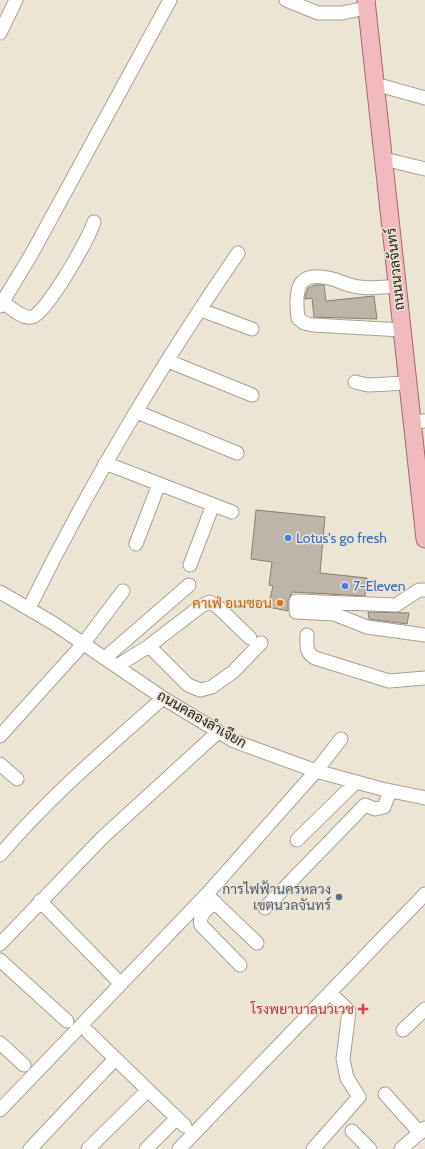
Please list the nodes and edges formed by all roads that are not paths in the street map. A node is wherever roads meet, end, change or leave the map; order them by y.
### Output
1 (16, 0) edge
2 (170, 0) edge
3 (286, 0) edge
4 (366, 4) edge
5 (2, 24) edge
6 (375, 84) junction
7 (425, 98) edge
8 (384, 160) junction
9 (425, 169) edge
10 (94, 222) dead end
11 (238, 253) dead end
12 (396, 286) junction
13 (1, 304) edge
14 (201, 310) junction
15 (252, 329) dead end
16 (402, 330) junction
17 (168, 361) junction
18 (355, 382) dead end
19 (408, 383) junction
20 (252, 395) dead end
21 (137, 412) junction
22 (419, 427) edge
23 (237, 453) dead end
24 (105, 463) junction
25 (422, 478) edge
26 (159, 484) junction
27 (213, 505) junction
28 (232, 512) dead end
29 (425, 539) edge
30 (136, 544) dead end
31 (190, 564) dead end
32 (189, 585) dead end
33 (425, 590) edge
34 (123, 591) dead end
35 (0, 592) edge
36 (29, 608) junction
37 (307, 635) dead end
38 (425, 635) edge
39 (83, 644) junction
40 (149, 646) junction
41 (105, 658) junction
42 (117, 666) junction
43 (425, 678) edge
44 (163, 698) junction
45 (218, 732) junction
46 (0, 736) edge
47 (341, 739) dead end
48 (0, 764) edge
49 (316, 771) junction
50 (17, 779) dead end
51 (356, 782) junction
52 (390, 791) junction
53 (425, 798) edge
54 (297, 840) dead end
55 (0, 855) edge
56 (425, 894) edge
57 (211, 898) junction
58 (40, 901) junction
59 (264, 908) dead end
60 (257, 943) dead end
61 (0, 944) edge
62 (0, 960) edge
63 (240, 965) dead end
64 (120, 984) junction
65 (330, 993) junction
66 (425, 1009) edge
67 (67, 1020) dead end
68 (403, 1030) dead end
69 (88, 1032) dead end
70 (0, 1043) edge
71 (115, 1059) junction
72 (24, 1065) dead end
73 (148, 1090) junction
74 (385, 1094) dead end
75 (0, 1110) edge
76 (423, 1130) edge
77 (352, 1131) dead end
78 (30, 1149) edge
79 (88, 1149) edge
80 (146, 1149) edge
81 (179, 1149) edge
82 (313, 1149) edge
83 (370, 1149) edge
84 (401, 1149) edge

1 - 5 street
2 - 13 street
3 - 4 street
4 - 6 main road, ถนนนวลจันทร์
6 - 7 street
6 - 8 main road, ถนนนวลจันทร์
8 - 9 street
8 - 12 main road, ถนนนวลจันทร์
10 - 13 street
11 - 14 street
12 - 16 main road, ถนนนวลจันทร์
12 - 16 street
14 - 15 street
14 - 17 street
16 - 19 main road, ถนนนวลจันทร์
17 - 20 street
17 - 21 street
18 - 19 street
19 - 22 main road, ถนนนวลจันทร์
21 - 23 street
21 - 24 street
22 - 25 main road, ถนนนวลจันทร์
24 - 26 street
24 - 36 street
25 - 29 main road, ถนนนวลจันทร์
26 - 27 street
26 - 30 street
27 - 28 street
27 - 31 street
32 - 41 street
33 - 38 street
34 - 39 street
35 - 36 street, ถนนคลองลำเจียก
36 - 39 street, ถนนคลองลำเจียก
37 - 43 street
39 - 41 street, ถนนคลองลำเจียก
39 - 46 street
40 - 40 street
40 - 42 street
41 - 42 street, ถนนคลองลำเจียก
42 - 44 street, ถนนคลองลำเจียก
44 - 45 street, ถนนคลองลำเจียก
44 - 55 street
45 - 49 street, ถนนคลองลำเจียก
45 - 58 street
47 - 49 street
48 - 50 street
49 - 51 street, ถนนคลองลำเจียก
49 - 57 street
51 - 52 street, ถนนคลองลำเจียก
51 - 54 street
52 - 53 street, ถนนคลองลำเจียก
52 - 59 street
56 - 65 street
57 - 60 street
57 - 63 street
57 - 64 street
58 - 61 street
58 - 64 street
62 - 67 street
64 - 75 street
65 - 81 street
65 - 82 street
66 - 68 street
69 - 71 street
70 - 72 street
71 - 73 street
71 - 78 street
73 - 79 street
73 - 80 street
74 - 76 street
76 - 84 street
77 - 83 street

